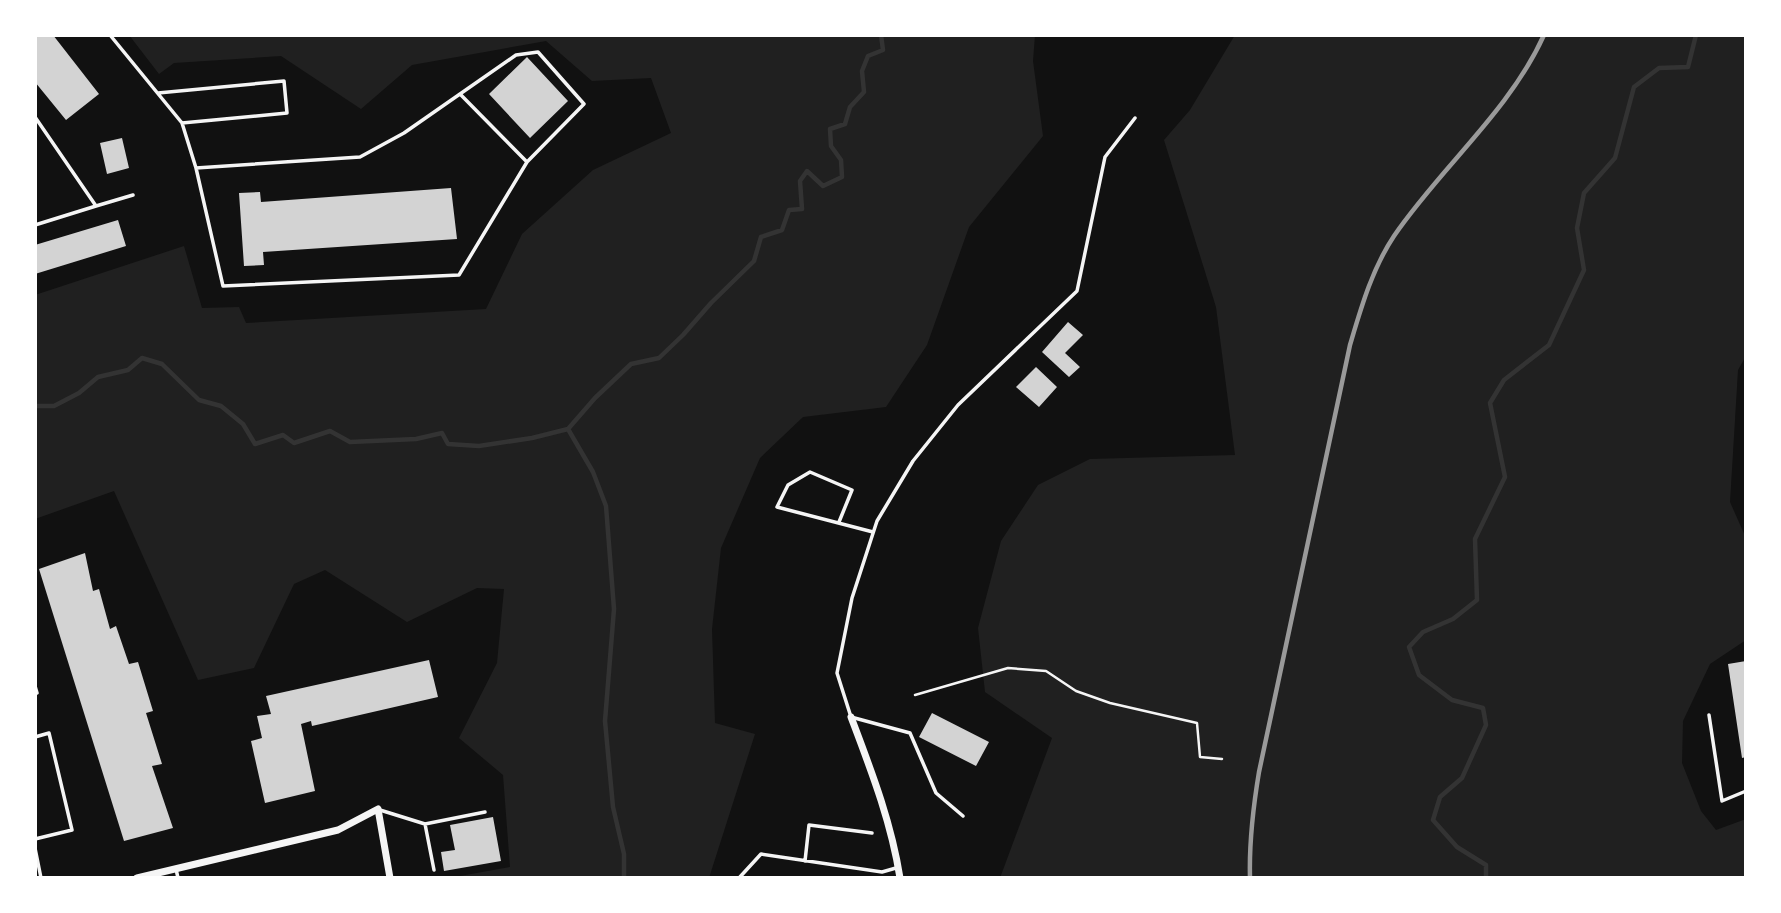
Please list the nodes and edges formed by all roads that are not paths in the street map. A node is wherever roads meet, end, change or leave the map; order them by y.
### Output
1 (110, 35) edge
2 (157, 93) junction
3 (460, 94) junction
4 (1135, 118) dead end
5 (36, 120) edge
6 (181, 123) junction
7 (527, 162) junction
8 (197, 168) junction
9 (133, 195) dead end
10 (96, 205) junction
11 (35, 225) edge
12 (839, 522) junction
13 (873, 532) junction
14 (35, 687) edge
15 (35, 694) edge
16 (1709, 715) dead end
17 (850, 717) junction
18 (35, 737) edge
19 (1746, 791) edge
20 (378, 809) junction
21 (485, 812) dead end
22 (963, 816) dead end
23 (425, 824) junction
24 (872, 832) dead end
25 (35, 839) edge
26 (35, 848) edge
27 (805, 861) junction
28 (898, 868) junction
29 (176, 869) junction
30 (434, 870) dead end
31 (41, 878) edge
32 (137, 878) edge
33 (178, 878) edge
34 (390, 878) edge
35 (739, 878) edge
36 (900, 878) edge

1 - 2 lane
2 - 6 lane
2 - 6 lane
3 - 7 lane
3 - 7 lane
3 - 8 lane
4 - 13 lane
5 - 10 lane
6 - 8 lane
7 - 8 lane
9 - 10 lane
10 - 11 lane
12 - 12 lane
12 - 13 lane
13 - 17 lane
14 - 15 lane
16 - 19 lane
17 - 22 lane
17 - 28 street
18 - 25 lane
20 - 23 lane
20 - 29 street
20 - 34 street
21 - 23 lane
23 - 30 lane
24 - 27 lane
26 - 31 lane
27 - 28 lane
27 - 35 lane
28 - 36 street
29 - 32 street
29 - 33 lane

